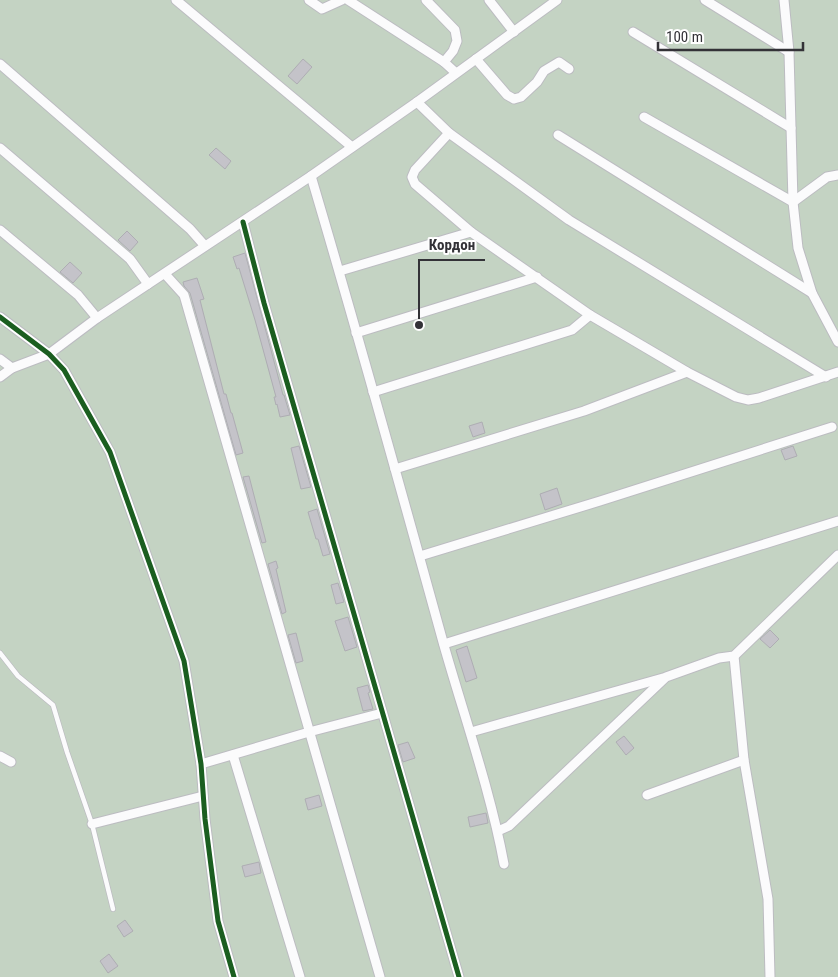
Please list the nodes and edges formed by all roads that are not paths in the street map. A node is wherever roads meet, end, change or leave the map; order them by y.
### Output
1 (176, 0) edge
2 (309, 0) edge
3 (342, 0) edge
4 (348, 0) edge
5 (426, 0) edge
6 (489, 0) edge
7 (557, 0) edge
8 (704, 0) edge
9 (784, 0) edge
10 (514, 32) junction
11 (634, 32) dead end
12 (789, 52) junction
13 (476, 59) junction
14 (444, 62) junction
15 (0, 64) edge
16 (569, 69) dead end
17 (456, 73) junction
18 (417, 102) junction
19 (644, 117) dead end
20 (791, 128) junction
21 (449, 133) junction
22 (558, 135) dead end
23 (352, 147) junction
24 (0, 148) edge
25 (838, 174) edge
26 (311, 176) junction
27 (793, 202) junction
28 (243, 222) junction
29 (0, 230) edge
30 (471, 232) junction
31 (205, 246) junction
32 (340, 271) junction
33 (165, 274) junction
34 (537, 277) junction
35 (148, 284) junction
36 (812, 293) junction
37 (590, 315) junction
38 (0, 317) edge
39 (97, 318) junction
40 (356, 333) junction
41 (838, 342) edge
42 (49, 354) junction
43 (0, 359) edge
44 (12, 368) junction
45 (687, 372) junction
46 (838, 372) edge
47 (826, 376) junction
48 (0, 377) edge
49 (373, 392) junction
50 (832, 428) dead end
51 (395, 469) junction
52 (838, 521) edge
53 (838, 555) edge
54 (420, 556) junction
55 (444, 644) junction
56 (0, 653) edge
57 (734, 656) junction
58 (666, 677) junction
59 (382, 713) junction
60 (309, 732) junction
61 (471, 732) junction
62 (233, 755) junction
63 (0, 756) edge
64 (744, 760) junction
65 (11, 762) dead end
66 (201, 764) junction
67 (647, 795) dead end
68 (203, 796) junction
69 (92, 824) junction
70 (498, 831) junction
71 (504, 864) dead end
72 (113, 909) dead end
73 (234, 977) edge
74 (300, 977) edge
75 (380, 977) edge
76 (459, 977) edge
77 (770, 977) edge

1 - 23 street
2 - 3 street
4 - 14 street
5 - 14 street
6 - 10 street
7 - 10 street
8 - 12 street
9 - 12 street
10 - 13 street
11 - 20 street
12 - 20 street
13 - 16 street
13 - 17 street
14 - 17 street
15 - 31 street
17 - 18 street
18 - 21 street
18 - 23 street
19 - 27 street
20 - 27 street
21 - 30 street
21 - 47 street
22 - 36 street
23 - 26 street
24 - 35 street
25 - 27 street
26 - 28 street
26 - 32 street
27 - 36 street
28 - 31 street
28 - 59 street
29 - 39 street
30 - 32 street
30 - 34 street
31 - 33 street
32 - 40 street
33 - 35 street
33 - 60 street
34 - 37 street
34 - 40 street
35 - 39 street
36 - 41 street
37 - 45 street
37 - 49 street
38 - 42 street
39 - 42 street
40 - 49 street
42 - 44 street
42 - 66 street
43 - 44 street
44 - 48 street
45 - 47 street
45 - 51 street
46 - 47 street
49 - 51 street
50 - 54 street
51 - 54 street
52 - 55 street
53 - 57 street
54 - 55 street
55 - 61 street
56 - 69 lane
57 - 58 street
57 - 64 street
58 - 61 street
58 - 70 street
59 - 60 street
59 - 76 street
60 - 62 street
60 - 75 street
61 - 70 street
62 - 66 street
62 - 74 street
63 - 65 street
64 - 67 street
64 - 77 street
66 - 68 street
68 - 69 street
68 - 73 street
69 - 72 lane
70 - 71 street

